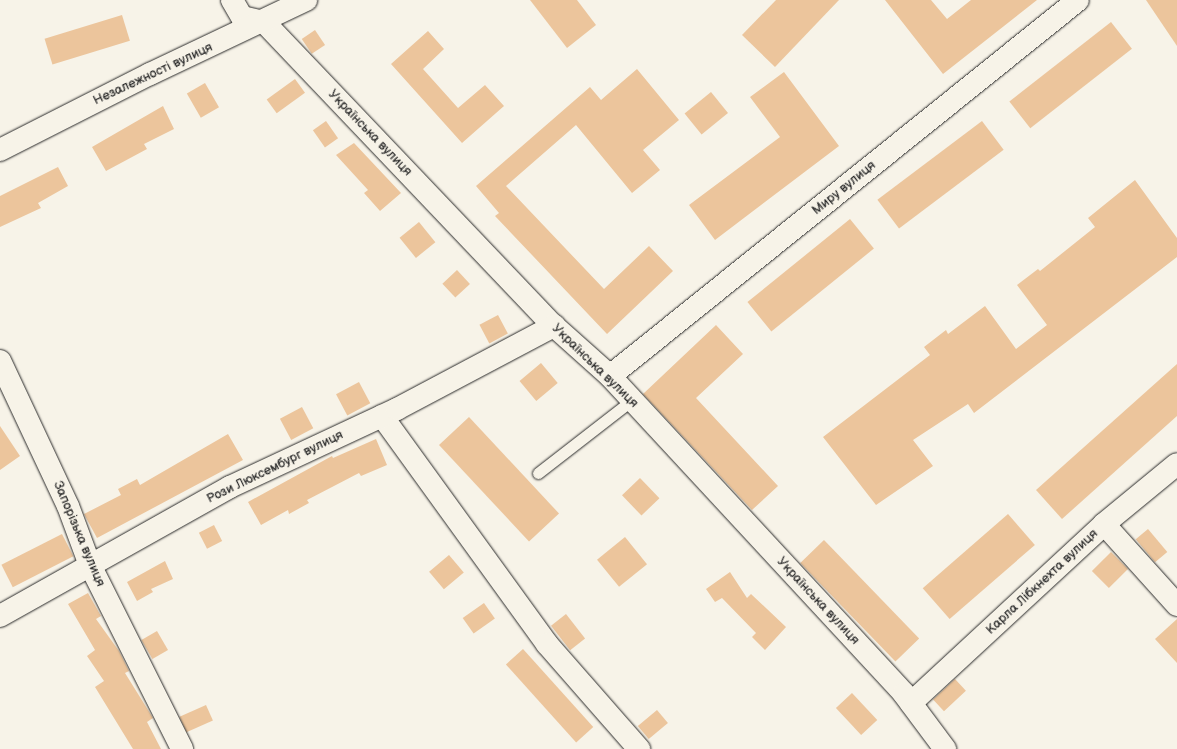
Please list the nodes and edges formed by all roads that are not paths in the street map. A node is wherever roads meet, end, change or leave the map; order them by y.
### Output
1 (232, 0) edge
2 (306, 0) edge
3 (1078, 0) edge
4 (264, 22) junction
5 (0, 150) edge
6 (554, 326) junction
7 (0, 361) edge
8 (610, 376) junction
9 (632, 400) junction
10 (382, 416) junction
11 (1177, 464) edge
12 (538, 473) dead end
13 (1104, 524) junction
14 (90, 565) junction
15 (1177, 605) edge
16 (0, 616) edge
17 (911, 703) junction
18 (182, 749) edge
19 (639, 749) edge
20 (945, 749) edge

1 - 4 street
2 - 4 street, Незалежності вулиця
3 - 8 street, Миру вулиця
4 - 5 street, Незалежності вулиця
4 - 6 street, Українська вулиця
6 - 8 street, Українська вулиця
6 - 10 street, Рози Люксембург вулиця
7 - 14 street, Запорізька вулиця
8 - 9 street, Українська вулиця
9 - 12 lane
9 - 17 street, Українська вулиця
10 - 14 street, Рози Люксембург вулиця
10 - 19 street
11 - 13 street, Карла Лібкнехта вулиця
13 - 15 street
13 - 17 street, Карла Лібкнехта вулиця
14 - 16 street, Рози Люксембург вулиця
14 - 18 street, Запорізька вулиця
17 - 20 street, Українська вулиця

